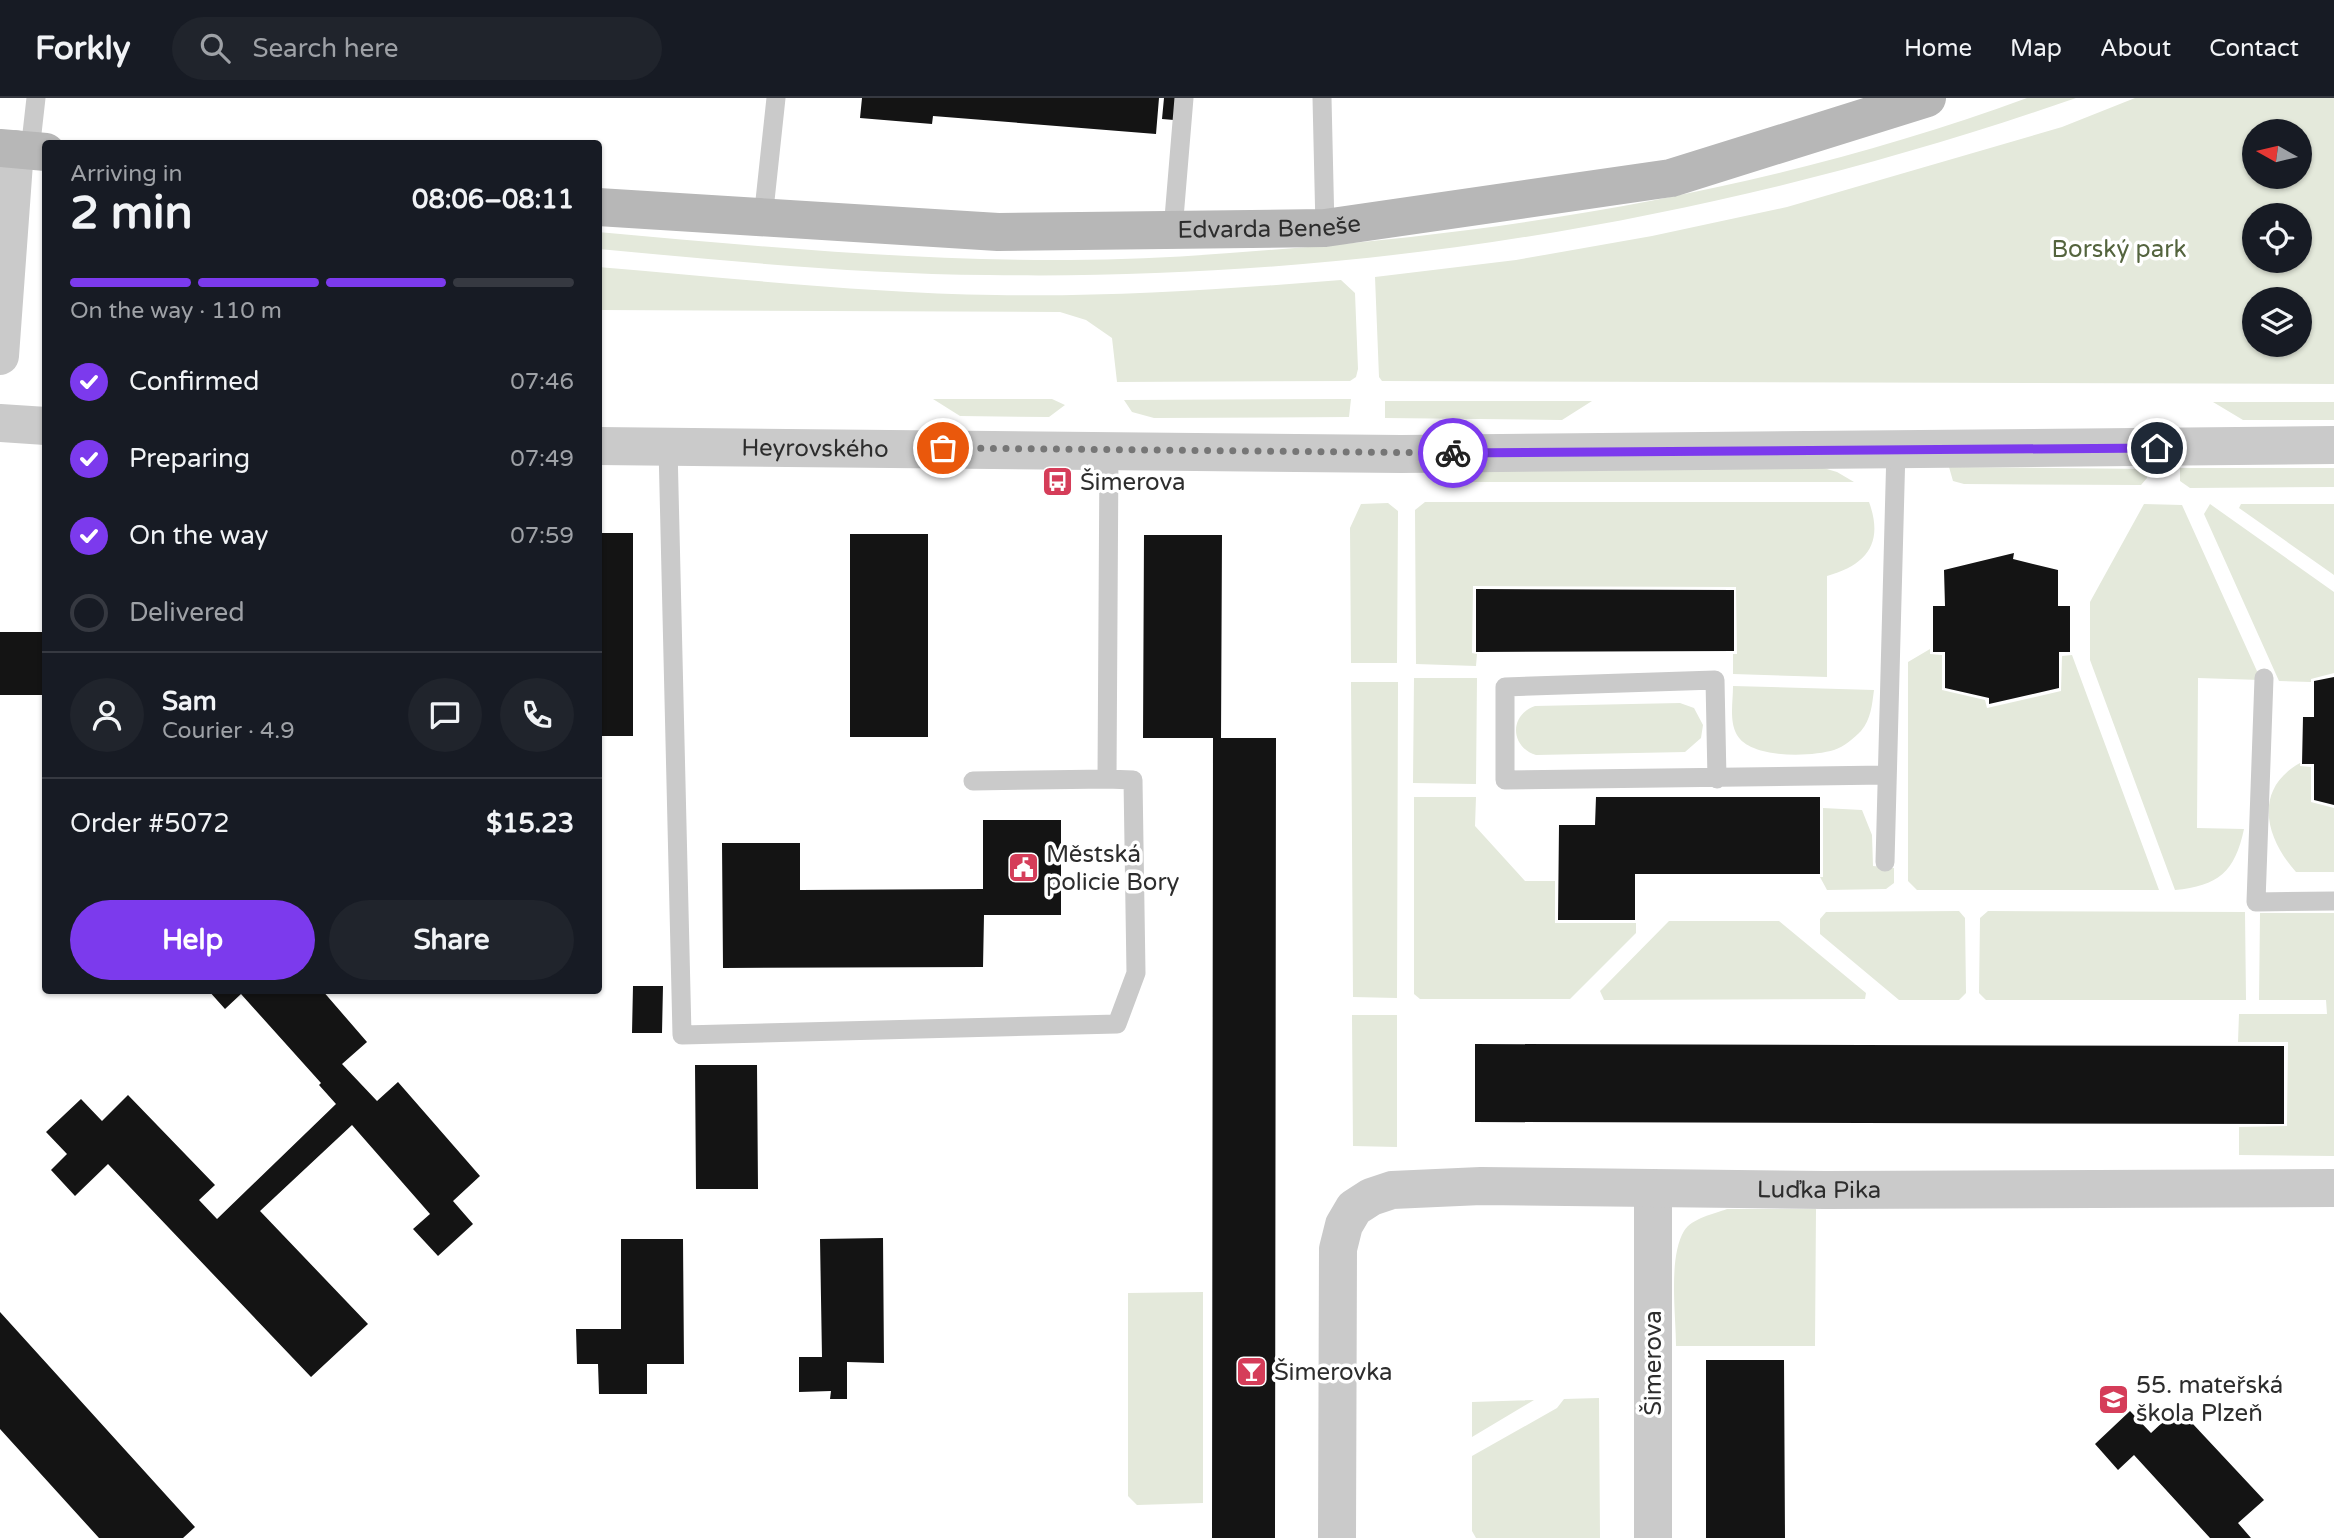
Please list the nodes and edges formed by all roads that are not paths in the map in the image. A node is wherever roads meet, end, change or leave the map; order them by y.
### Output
1 (36, 98) edge
2 (776, 98) edge
3 (1184, 98) edge
4 (1322, 98) edge
5 (1927, 98) edge
6 (23, 150) edge
7 (602, 207) edge
8 (763, 219) junction
9 (1325, 228) junction
10 (1173, 230) junction
11 (0, 356) edge
12 (0, 423) edge
13 (42, 426) edge
14 (2334, 445) edge
15 (602, 446) edge
16 (668, 447) junction
17 (1109, 449) junction
18 (1896, 449) junction
19 (2264, 678) dead end
20 (1886, 775) junction
21 (1107, 779) junction
22 (1717, 779) junction
23 (973, 780) dead end
24 (1885, 862) dead end
25 (2334, 901) edge
26 (1653, 1188) junction
27 (2334, 1188) edge
28 (1337, 1538) edge
29 (1653, 1538) edge

1 - 6 lane
2 - 8 lane
3 - 10 lane
4 - 9 lane
5 - 9 street, Edvarda Beneše
6 - 11 street
7 - 8 street, Edvarda Beneše
8 - 10 street, Edvarda Beneše
9 - 10 street, Edvarda Beneše
12 - 13 street
14 - 18 street, Heyrovského
15 - 16 street, Heyrovského
16 - 17 street, Heyrovského
16 - 21 lane
17 - 18 street, Heyrovského
17 - 21 lane
18 - 20 lane
19 - 25 lane
20 - 22 lane
20 - 24 lane
21 - 23 lane
22 - 22 lane
26 - 27 street, Luďka Pika
26 - 28 street, Luďka Pika
26 - 29 street, Šimerova

